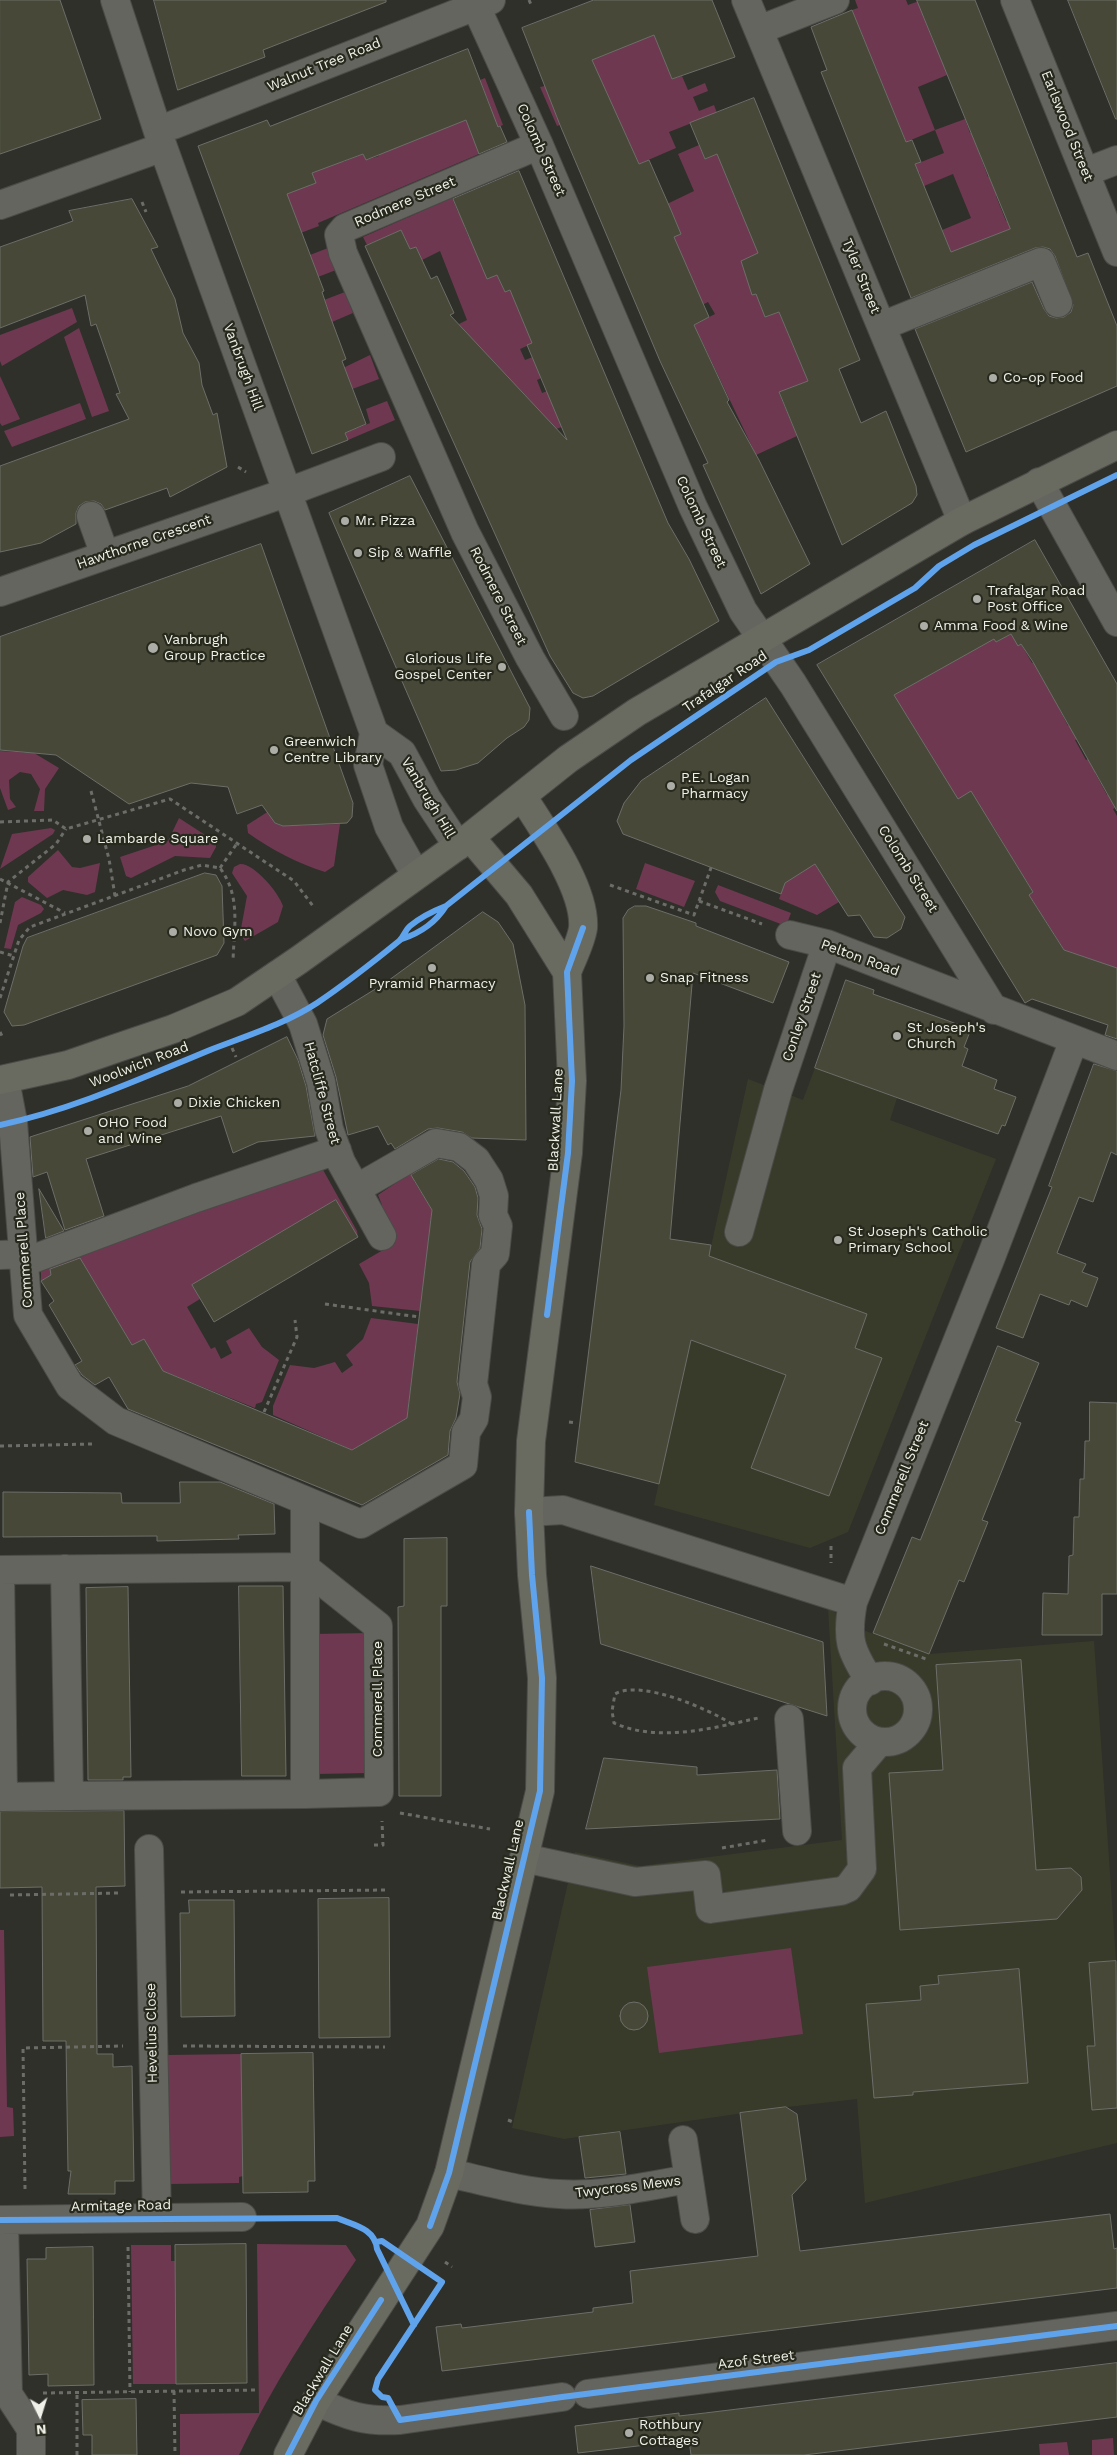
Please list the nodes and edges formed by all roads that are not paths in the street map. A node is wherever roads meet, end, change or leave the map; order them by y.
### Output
1 (115, 0) edge
2 (746, 0) edge
3 (835, 0) edge
4 (1015, 0) edge
5 (480, 2) edge
6 (759, 30) junction
7 (168, 136) junction
8 (539, 145) junction
9 (1117, 160) edge
10 (1086, 172) junction
11 (0, 205) edge
12 (1117, 252) edge
13 (1058, 303) dead end
14 (882, 326) junction
15 (1117, 445) edge
16 (381, 457) dead end
17 (1039, 482) junction
18 (288, 492) junction
19 (90, 516) dead end
20 (962, 521) junction
21 (105, 555) junction
22 (0, 592) edge
23 (1117, 622) edge
24 (761, 639) junction
25 (564, 716) dead end
26 (374, 733) junction
27 (522, 796) junction
28 (464, 842) junction
29 (416, 875) junction
30 (790, 935) road end
31 (827, 944) junction
32 (567, 972) junction
33 (278, 975) junction
34 (994, 1010) junction
35 (1074, 1040) junction
36 (1117, 1056) edge
37 (2, 1080) edge
38 (337, 1150) junction
39 (356, 1189) junction
40 (739, 1232) dead end
41 (382, 1236) dead end
42 (17, 1257) edge
43 (305, 1502) junction
44 (529, 1512) junction
45 (304, 1567) junction
46 (65, 1569) junction
47 (0, 1570) edge
48 (852, 1602) junction
49 (870, 1680) junction
50 (788, 1719) road end
51 (879, 1742) junction
52 (305, 1794) junction
53 (69, 1796) junction
54 (797, 1831) dead end
55 (149, 1849) dead end
56 (524, 1858) junction
57 (683, 2140) dead end
58 (449, 2173) junction
59 (689, 2179) junction
60 (242, 2217) dead end
61 (157, 2218) junction
62 (695, 2219) dead end
63 (2, 2220) edge
64 (1117, 2326) edge
65 (588, 2394) dead end
66 (562, 2397) dead end
67 (316, 2402) junction
68 (30, 2455) edge
69 (288, 2455) edge

1 - 7 street, Vanbrugh Hill
2 - 6 street, Tyler Street
3 - 6 street
4 - 10 street, Earlswood Street
5 - 7 street, Walnut Tree Road
5 - 8 street, Colomb Street
6 - 14 street, Tyler Street
7 - 11 street
7 - 18 street, Vanbrugh Hill
8 - 24 street, Colomb Street
8 - 25 street, Rodmere Street
9 - 10 street
10 - 12 street, Earlswood Street
13 - 14 street
14 - 20 street, Tyler Street
15 - 17 main road, Trafalgar Road
16 - 18 street
17 - 20 main road, Trafalgar Road
17 - 23 street
18 - 21 street, Hawthorne Crescent
18 - 26 street, Vanbrugh Hill
19 - 21 street
20 - 24 main road, Trafalgar Road
21 - 22 street, Hawthorne Crescent
24 - 27 main road, Trafalgar Road
24 - 34 street, Colomb Street
26 - 28 street, Vanbrugh Hill
26 - 29 street
27 - 28 main road, Trafalgar Road
27 - 32 main road, Blackwall Lane
28 - 29 main road, Woolwich Road
28 - 32 main road
29 - 33 main road, Woolwich Road
30 - 31 street, Pelton Road
31 - 34 street, Pelton Road
31 - 40 street, Conley Street
32 - 44 main road, Blackwall Lane
33 - 37 main road, Woolwich Road
33 - 38 street, Hatcliffe Street
34 - 35 street, Pelton Road
35 - 36 street, Pelton Road
35 - 48 street, Commerell Street
37 - 42 street, Commerell Place
38 - 39 street, Hatcliffe Street
38 - 42 street
39 - 41 street, Hatcliffe Street
39 - 43 street, Commerell Place
42 - 43 street, Commerell Place
43 - 45 street
44 - 48 street
44 - 56 main road, Blackwall Lane
45 - 46 street
45 - 52 street
45 - 52 street, Commerell Place
46 - 47 street
46 - 53 street
47 - 53 street
48 - 49 street, Commerell Street
49 - 51 street
49 - 51 street
50 - 54 street
51 - 56 street
52 - 53 street
55 - 61 street, Hevelius Close
56 - 58 main road, Blackwall Lane
57 - 59 street, Twycross Mews
58 - 59 street, Twycross Mews
58 - 67 main road, Blackwall Lane
59 - 62 street, Twycross Mews
60 - 61 street, Armitage Road
61 - 63 street, Armitage Road
63 - 68 street
64 - 65 street, Azof Street
66 - 67 street
67 - 69 main road, Blackwall Lane

